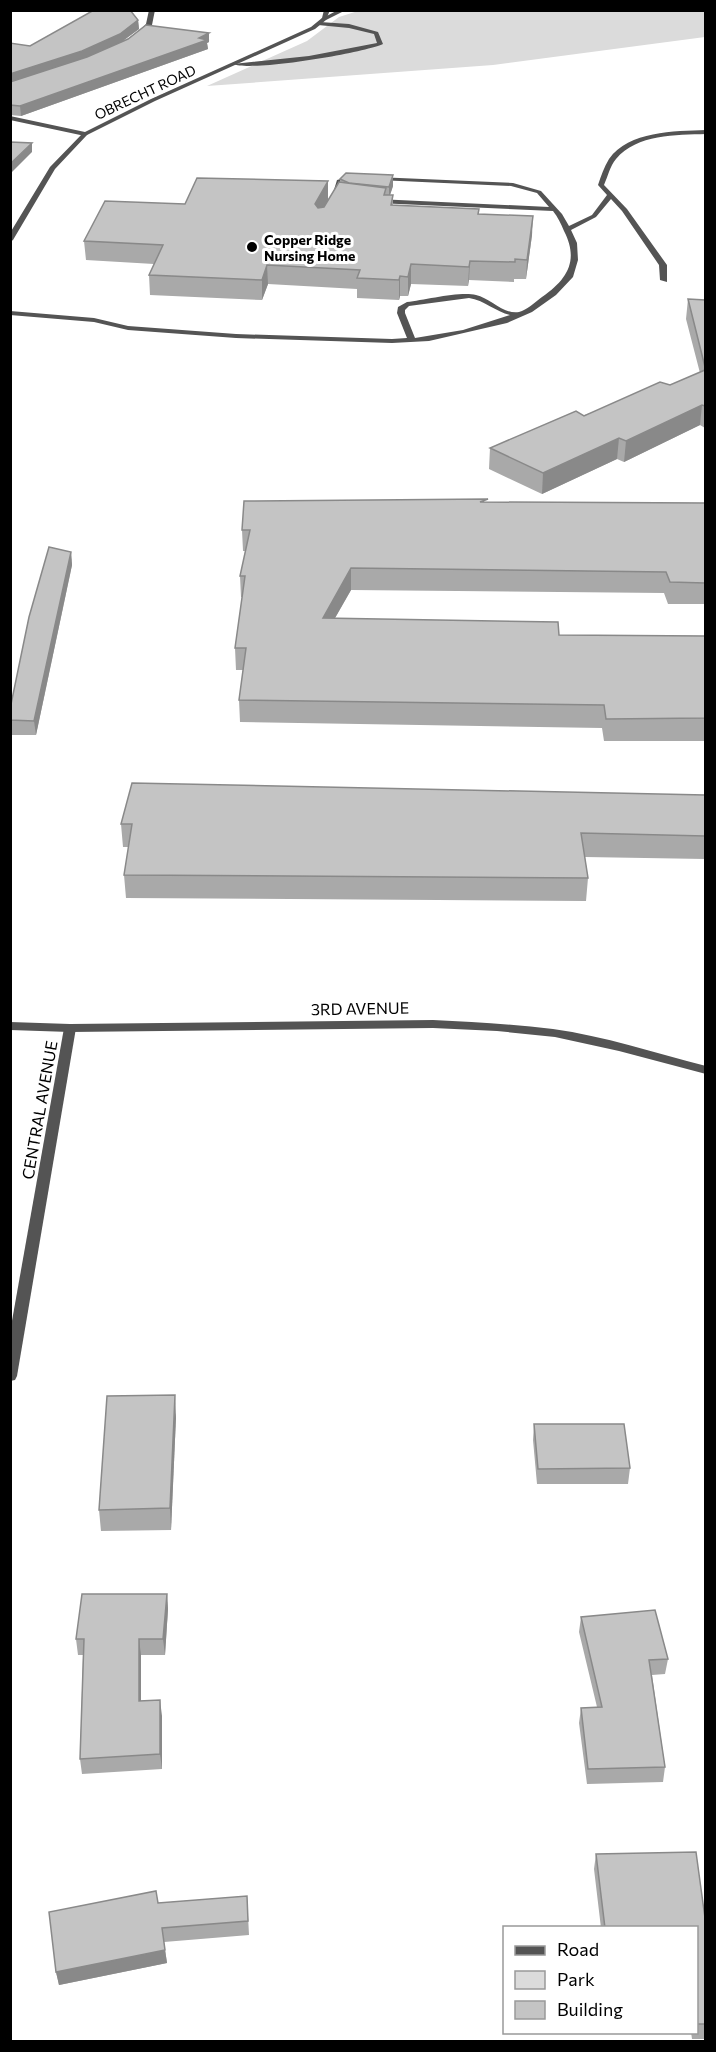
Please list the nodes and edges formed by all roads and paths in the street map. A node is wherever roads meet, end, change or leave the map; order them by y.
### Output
1 (152, 10) edge
2 (327, 10) edge
3 (344, 10) edge
4 (322, 21) junction
5 (126, 44) edge
6 (236, 64) junction
7 (10, 118) edge
8 (705, 132) edge
9 (85, 134) junction
10 (611, 195) junction
11 (373, 201) edge
12 (555, 209) junction
13 (325, 214) edge
14 (568, 229) junction
15 (10, 240) edge
16 (664, 280) dead end
17 (10, 313) edge
18 (517, 315) junction
19 (412, 340) junction
20 (10, 1026) edge
21 (70, 1028) junction
22 (705, 1070) edge
23 (10, 1376) edge

1 - 5 street
2 - 4 street
3 - 4 street, OBRECHT ROAD
4 - 6 street, OBRECHT ROAD
4 - 6 street
6 - 9 street, OBRECHT ROAD
7 - 9 street
8 - 10 street
9 - 15 street, OBRECHT ROAD
10 - 14 street
10 - 16 street
11 - 12 street
12 - 13 street
12 - 14 street
14 - 18 street
17 - 19 street
18 - 19 street
18 - 19 street
20 - 21 street, 3RD AVENUE
21 - 22 street, 3RD AVENUE
21 - 23 street, CENTRAL AVENUE

